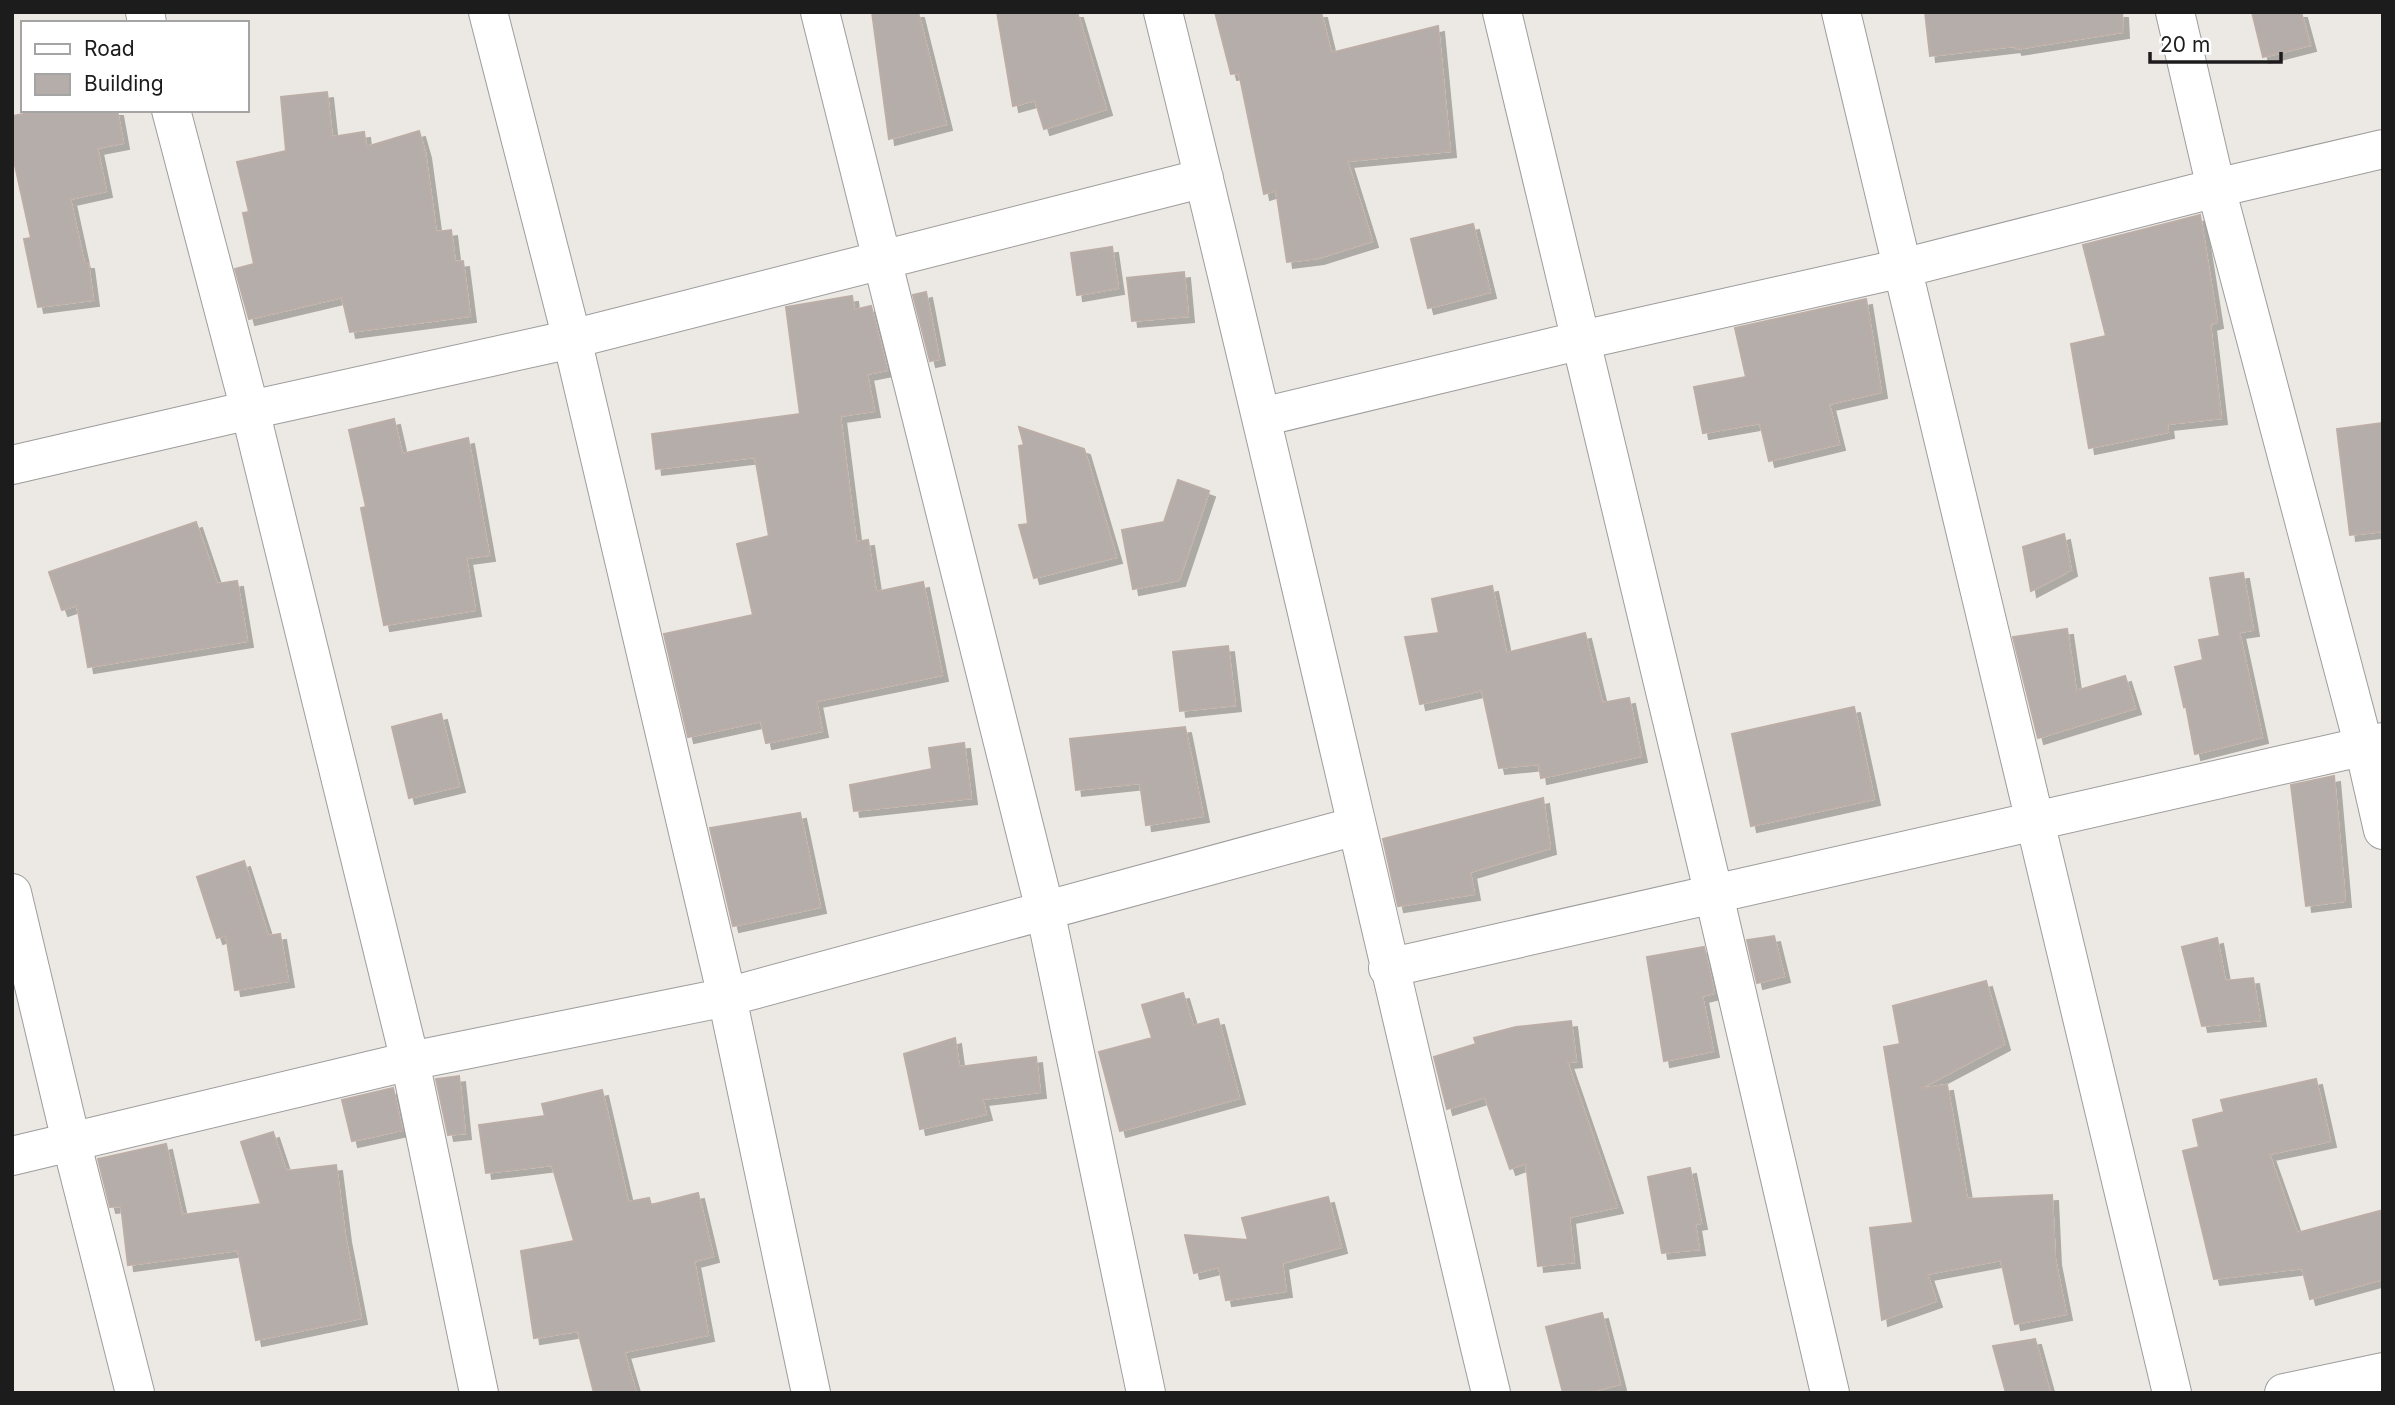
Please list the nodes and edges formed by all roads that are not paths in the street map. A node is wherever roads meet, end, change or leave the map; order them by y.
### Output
1 (488, 12) edge
2 (820, 12) edge
3 (1163, 12) edge
4 (1502, 12) edge
5 (1841, 12) edge
6 (2175, 12) edge
7 (171, 112) edge
8 (2383, 149) edge
9 (1204, 178) junction
10 (2216, 188) junction
11 (880, 260) junction
12 (1903, 268) junction
13 (572, 339) junction
14 (1582, 340) junction
15 (250, 410) junction
16 (1262, 417) junction
17 (12, 465) edge
18 (2373, 744) edge
19 (2035, 821) junction
20 (1356, 825) junction
21 (2383, 830) edge
22 (12, 892) edge
23 (1714, 895) junction
24 (1045, 910) junction
25 (1388, 968) junction
26 (727, 997) junction
27 (410, 1061) junction
28 (71, 1141) junction
29 (12, 1156) edge
30 (2383, 1372) edge
31 (135, 1393) edge
32 (479, 1393) edge
33 (811, 1393) edge
34 (1146, 1393) edge
35 (1491, 1393) edge
36 (1830, 1393) edge
37 (2172, 1393) edge
38 (2284, 1393) edge

1 - 13 street
2 - 11 street
3 - 9 street
4 - 14 street
5 - 12 street
6 - 10 street
7 - 15 street
8 - 10 street
9 - 11 street
9 - 16 street
10 - 12 street
10 - 18 street
11 - 13 street
11 - 24 street
12 - 14 street
12 - 19 street
13 - 15 street
13 - 26 street
14 - 16 street
14 - 23 street
15 - 17 street
15 - 27 street
16 - 20 street
18 - 19 street
18 - 21 street
19 - 23 street
19 - 37 street
20 - 24 street
20 - 25 street
22 - 28 street
23 - 25 street
23 - 36 street
24 - 26 street
24 - 34 street
25 - 35 street
26 - 27 street
26 - 33 street
27 - 28 street
27 - 32 street
28 - 29 street
28 - 31 street
30 - 38 street

